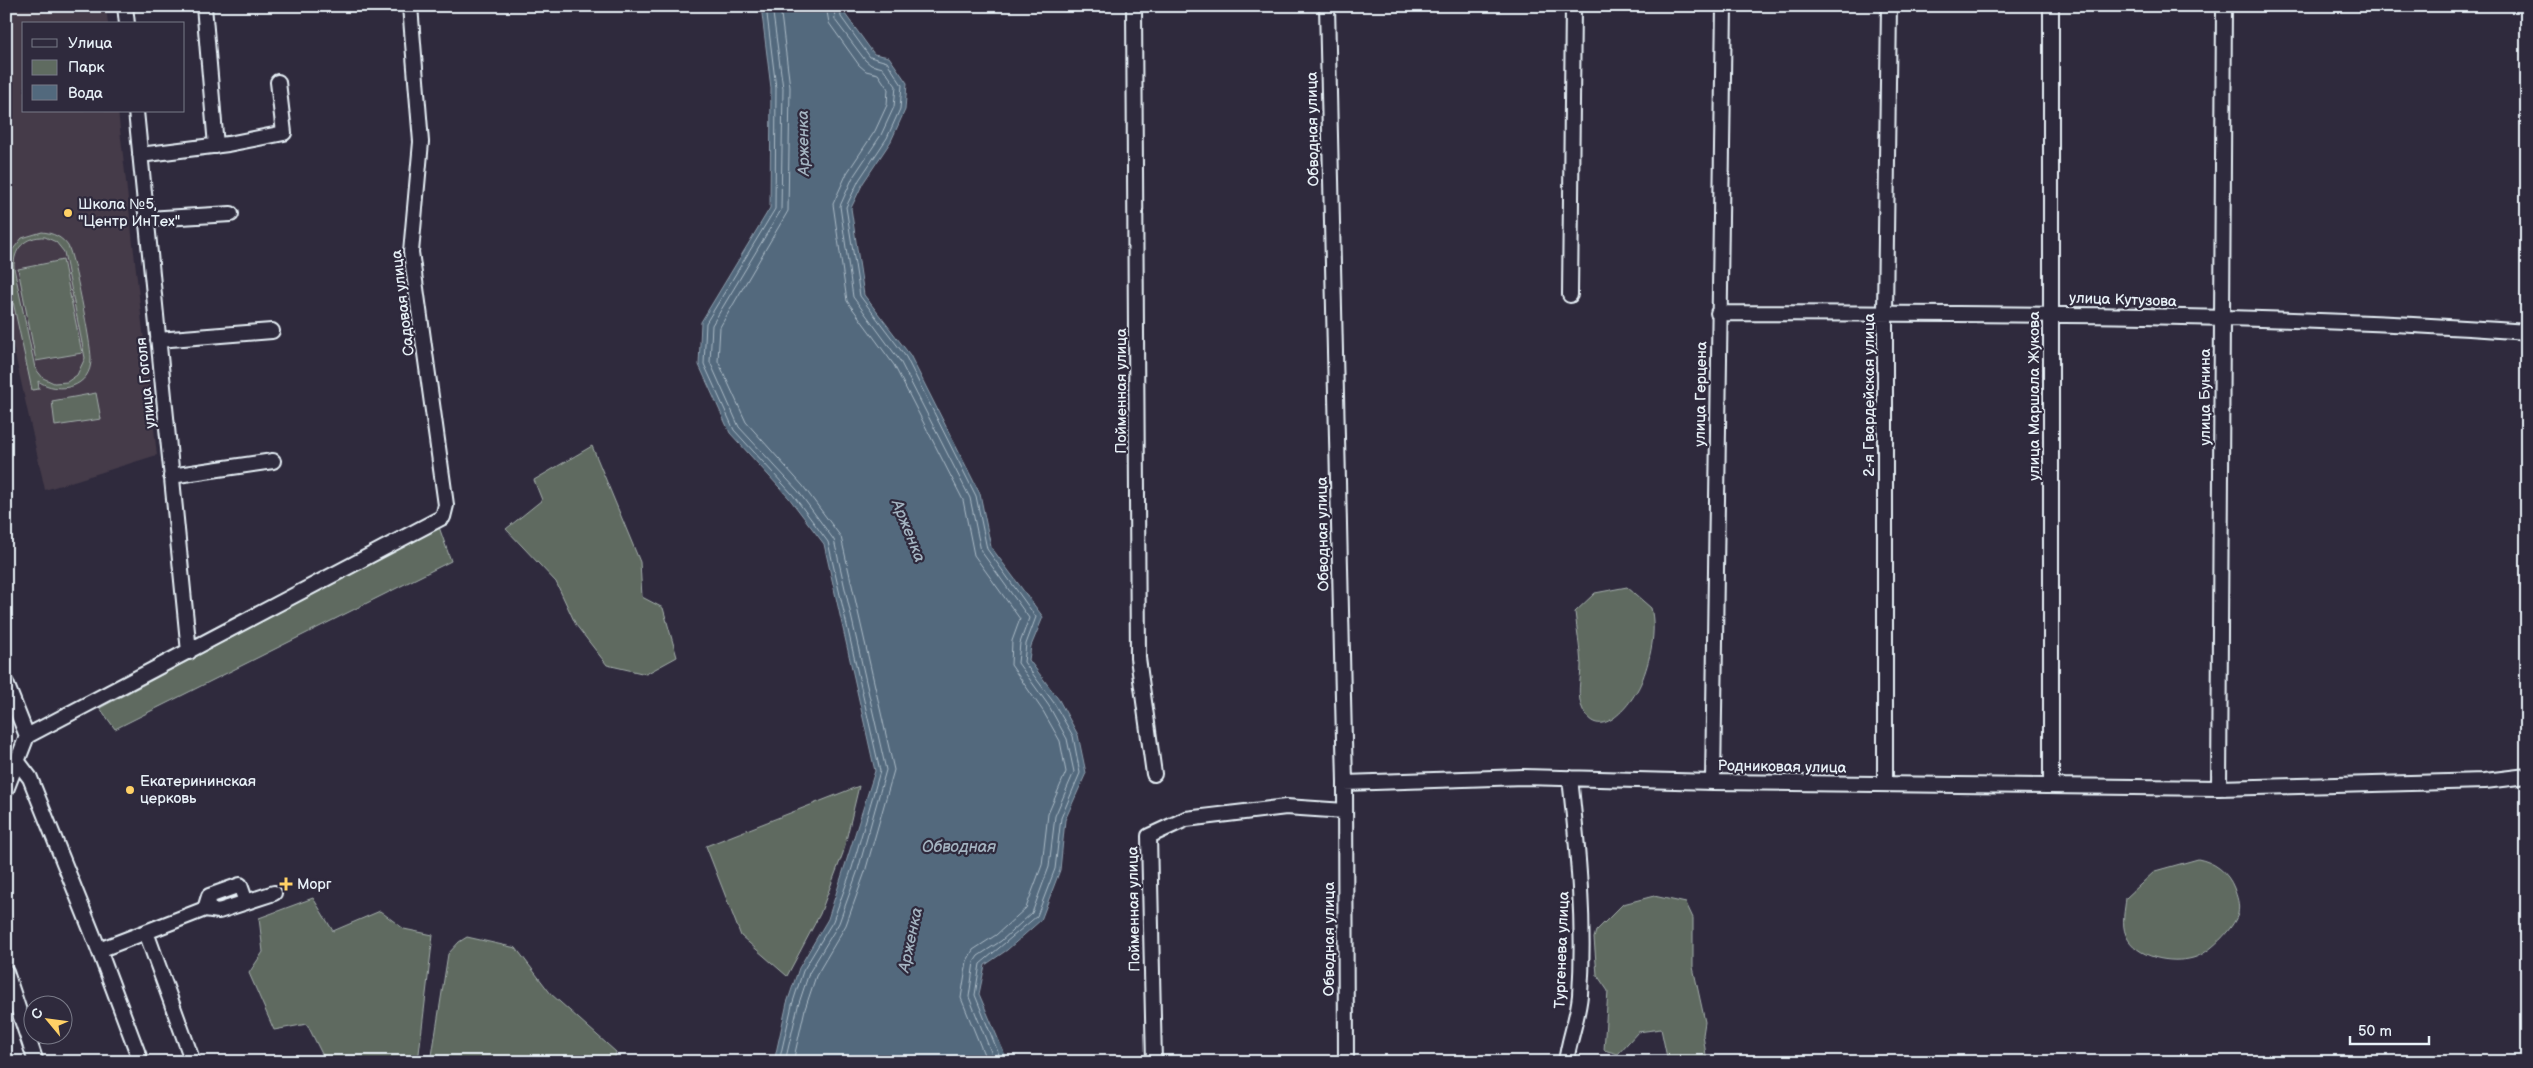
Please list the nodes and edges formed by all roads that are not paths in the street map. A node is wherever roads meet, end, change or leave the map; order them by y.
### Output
1 (126, 6) edge
2 (204, 6) edge
3 (410, 6) edge
4 (1134, 6) edge
5 (1327, 6) edge
6 (1573, 6) edge
7 (1724, 6) edge
8 (1889, 6) edge
9 (2051, 6) edge
10 (2224, 6) edge
11 (127, 22) edge
12 (278, 82) dead end
13 (136, 112) edge
14 (216, 146) junction
15 (140, 155) junction
16 (231, 214) dead end
17 (147, 219) junction
18 (1570, 295) dead end
19 (1718, 313) junction
20 (1885, 313) junction
21 (2050, 314) junction
22 (2222, 319) junction
23 (272, 331) dead end
24 (2527, 332) edge
25 (158, 340) junction
26 (273, 461) dead end
27 (172, 476) junction
28 (189, 652) junction
29 (6, 683) edge
30 (27, 736) junction
31 (18, 762) junction
32 (1154, 774) dead end
33 (2527, 776) edge
34 (1570, 778) junction
35 (1713, 782) junction
36 (1345, 783) junction
37 (1885, 784) junction
38 (2051, 786) junction
39 (2219, 788) junction
40 (6, 790) edge
41 (1345, 811) junction
42 (274, 893) dead end
43 (146, 932) junction
44 (99, 950) junction
45 (6, 972) edge
46 (36, 1062) edge
47 (141, 1062) edge
48 (193, 1062) edge
49 (1154, 1062) edge
50 (1346, 1062) edge
51 (1566, 1062) edge

1 - 11 street
2 - 14 street
3 - 28 street, Садовая улица
4 - 32 street, Пойменная улица
5 - 36 street, Обводная улица
6 - 18 street
7 - 19 street, улица Герцена
8 - 20 street, 2-я Гвардейская улица
9 - 21 street, улица Маршала Жукова
10 - 22 street, улица Бунина
12 - 14 street
13 - 15 street, улица Гоголя
14 - 15 street
15 - 17 street, улица Гоголя
16 - 17 street
17 - 25 street, улица Гоголя
19 - 20 street, улица Кутузова
19 - 35 street, улица Герцена
20 - 21 street, улица Кутузова
20 - 37 street, 2-я Гвардейская улица
21 - 22 street, улица Кутузова
21 - 38 street, улица Маршала Жукова
22 - 24 street, улица Кутузова
22 - 39 street, улица Бунина
23 - 25 street
25 - 27 street, улица Гоголя
26 - 27 street
27 - 28 street, улица Гоголя
28 - 30 street
29 - 30 street
30 - 31 street
31 - 40 street
31 - 44 street
33 - 39 street, Родниковая улица
34 - 35 street, Родниковая улица
34 - 36 street, Родниковая улица
34 - 51 street, Тургенева улица
35 - 37 street, Родниковая улица
36 - 41 street, Обводная улица
37 - 38 street, Родниковая улица
38 - 39 street, Родниковая улица
41 - 49 street, Пойменная улица
41 - 50 street, Обводная улица
42 - 43 street
43 - 44 street
43 - 48 street
44 - 47 street
45 - 46 street

